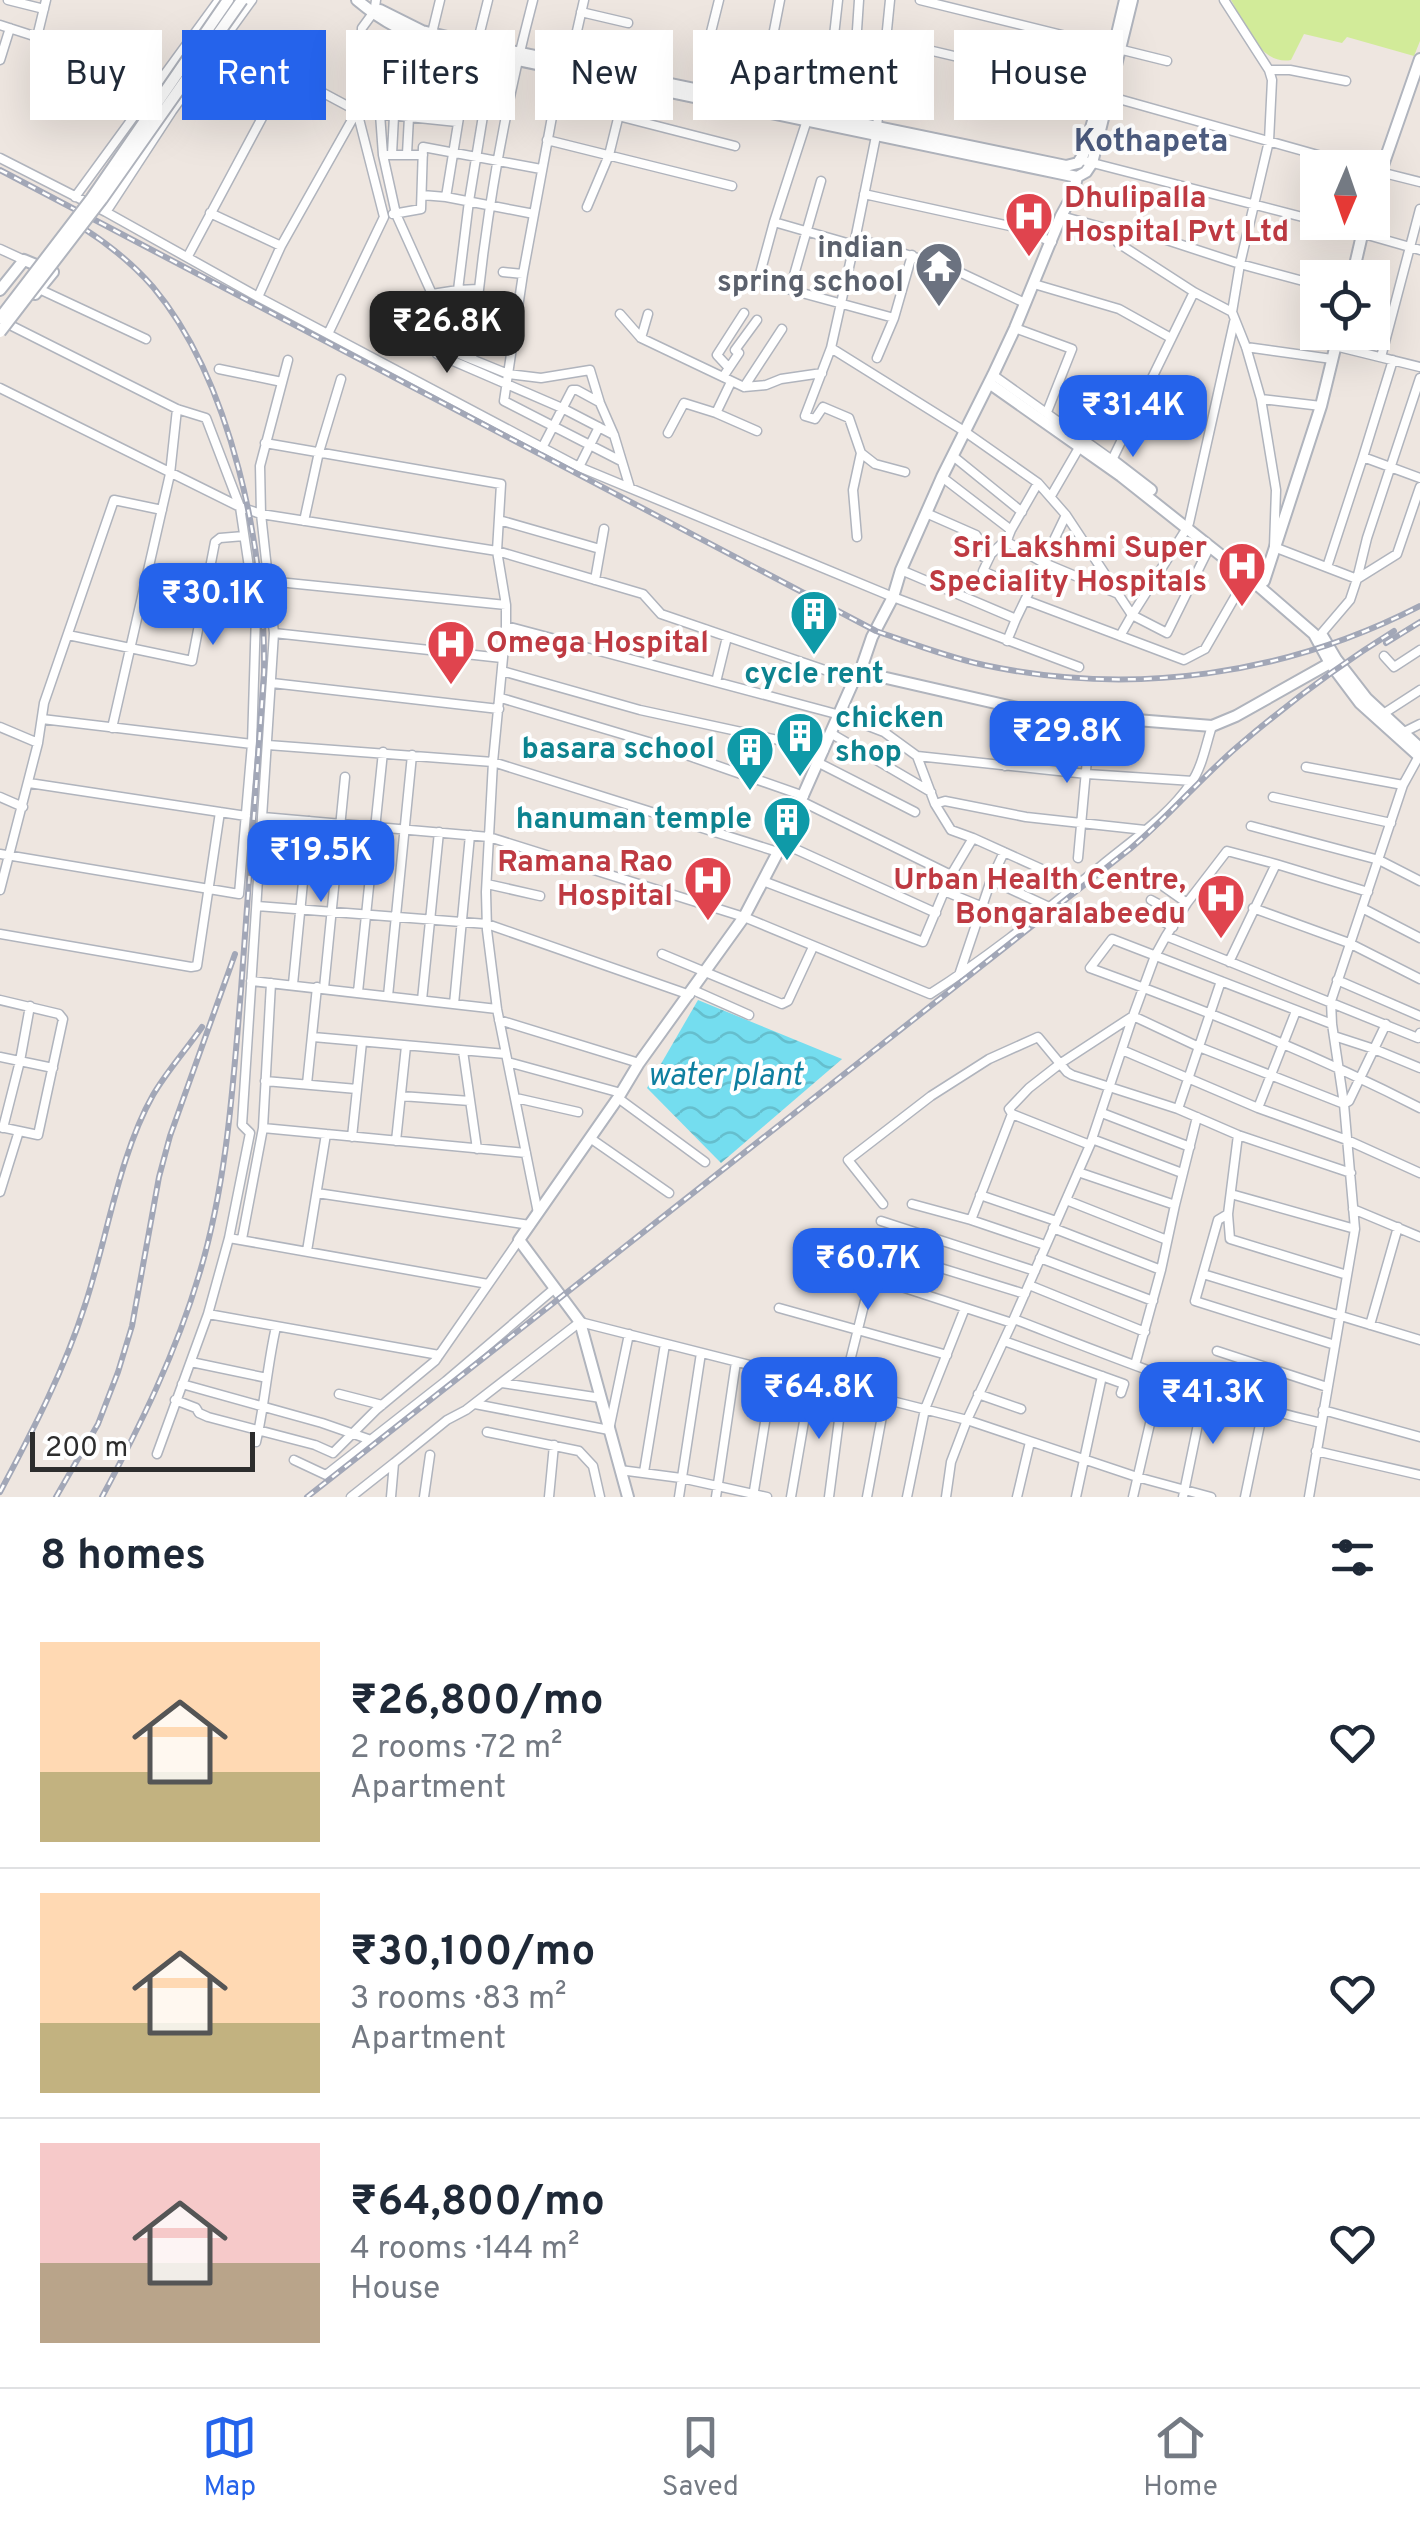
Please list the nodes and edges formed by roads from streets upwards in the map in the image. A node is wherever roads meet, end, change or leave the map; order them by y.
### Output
1 (8, 0) edge
2 (219, 0) edge
3 (228, 0) edge
4 (242, 0) edge
5 (252, 0) edge
6 (358, 0) edge
7 (440, 0) edge
8 (488, 0) edge
9 (533, 0) edge
10 (584, 0) edge
11 (719, 0) edge
12 (780, 0) edge
13 (838, 0) edge
14 (859, 0) edge
15 (890, 0) edge
16 (920, 0) edge
17 (1129, 0) edge
18 (1224, 0) edge
19 (45, 4) edge
20 (373, 5) edge
21 (581, 12) junction
22 (628, 22) dead end
23 (5, 26) edge
24 (39, 30) edge
25 (231, 30) edge
26 (363, 30) edge
27 (401, 30) edge
28 (422, 30) edge
29 (433, 30) edge
30 (478, 30) edge
31 (576, 30) edge
32 (712, 30) edge
33 (774, 30) edge
34 (834, 30) edge
35 (857, 30) edge
36 (887, 30) edge
37 (1036, 30) edge
38 (1122, 30) edge
39 (30, 35) edge
40 (1123, 52) edge
41 (515, 55) edge
42 (515, 56) edge
43 (518, 56) junction
44 (1420, 58) edge
45 (535, 59) edge
46 (0, 60) edge
47 (1167, 61) dead end
48 (1268, 70) junction
49 (162, 78) edge
50 (1346, 80) dead end
51 (182, 97) edge
52 (1123, 98) edge
53 (162, 106) edge
54 (172, 111) junction
55 (131, 120) edge
56 (261, 120) edge
57 (352, 120) edge
58 (359, 120) edge
59 (381, 120) edge
60 (393, 120) edge
61 (409, 120) edge
62 (438, 120) edge
63 (482, 120) edge
64 (551, 120) edge
65 (617, 120) edge
66 (634, 120) edge
67 (807, 120) joint
68 (839, 120) edge
69 (878, 120) edge
70 (1097, 120) edge
71 (457, 122) joint
72 (877, 131) junction
73 (546, 140) junction
74 (1269, 141) junction
75 (736, 146) dead end
76 (1301, 150) edge
77 (1384, 150) edge
78 (452, 152) junction
79 (388, 154) junction
80 (406, 154) junction
81 (423, 155) junction
82 (608, 155) junction
83 (476, 156) junction
84 (0, 158) edge
85 (499, 160) junction
86 (1086, 161) junction
87 (542, 169) junction
88 (1390, 174) edge
89 (1076, 177) junction
90 (821, 180) dead end
91 (1420, 182) edge
92 (732, 186) dead end
93 (864, 194) junction
94 (422, 195) junction
95 (76, 197) junction
96 (446, 197) junction
97 (469, 201) junction
98 (1254, 205) junction
99 (491, 206) junction
100 (586, 207) dead end
101 (1420, 209) edge
102 (106, 212) junction
103 (210, 214) junction
104 (396, 214) junction
105 (534, 214) junction
106 (1061, 216) junction
107 (384, 217) junction
108 (1300, 217) edge
109 (774, 222) junction
110 (1112, 230) junction
111 (806, 231) junction
112 (1390, 239) edge
113 (855, 242) junction
114 (1052, 242) junction
115 (281, 246) junction
116 (1410, 247) junction
117 (0, 249) edge
118 (1420, 250) edge
119 (912, 255) junction
120 (188, 256) junction
121 (24, 260) junction
122 (1240, 264) junction
123 (504, 272) dead end
124 (524, 274) junction
125 (1300, 280) edge
126 (1034, 284) junction
127 (39, 289) junction
128 (478, 289) junction
129 (0, 290) edge
130 (458, 290) junction
131 (790, 290) junction
132 (1194, 292) junction
133 (432, 294) junction
134 (258, 297) junction
135 (841, 303) junction
136 (1025, 303) junction
137 (26, 305) junction
138 (744, 313) dead end
139 (620, 314) dead end
140 (648, 314) dead end
141 (1233, 316) junction
142 (894, 318) junction
143 (758, 320) dead end
144 (1014, 328) junction
145 (2, 329) edge
146 (782, 329) dead end
147 (328, 334) junction
148 (641, 338) junction
149 (1171, 338) junction
150 (146, 339) dead end
151 (831, 348) junction
152 (1246, 348) junction
153 (1334, 350) edge
154 (1352, 350) edge
155 (437, 354) dead end
156 (1381, 357) junction
157 (472, 358) junction
158 (877, 358) dead end
159 (1332, 359) junction
160 (288, 360) dead end
161 (1392, 360) junction
162 (762, 364) junction
163 (1420, 367) edge
164 (729, 368) junction
165 (219, 369) dead end
166 (822, 373) junction
167 (1420, 378) edge
168 (341, 379) dead end
169 (508, 379) junction
170 (727, 379) junction
171 (992, 379) junction
172 (282, 382) junction
173 (766, 385) junction
174 (0, 388) edge
175 (744, 388) junction
176 (1261, 399) junction
177 (600, 403) junction
178 (1320, 406) junction
179 (562, 408) junction
180 (178, 409) junction
181 (1047, 412) junction
182 (716, 413) junction
183 (552, 425) junction
184 (599, 427) junction
185 (757, 430) dead end
186 (964, 431) junction
187 (668, 433) dead end
188 (614, 435) junction
189 (266, 443) junction
190 (589, 444) junction
191 (1080, 446) junction
192 (542, 448) junction
193 (319, 452) junction
194 (861, 453) junction
195 (953, 456) junction
196 (1363, 457) junction
197 (1112, 460) junction
198 (621, 461) junction
199 (1390, 466) junction
200 (579, 467) junction
201 (905, 472) dead end
202 (170, 474) junction
203 (942, 477) junction
204 (1420, 478) edge
205 (1038, 482) junction
206 (1420, 487) edge
207 (630, 488) junction
208 (1051, 496) junction
209 (240, 506) junction
210 (162, 510) junction
211 (1022, 512) junction
212 (926, 513) junction
213 (261, 514) junction
214 (1066, 515) junction
215 (499, 520) junction
216 (304, 521) junction
217 (1188, 525) junction
218 (604, 529) dead end
219 (1009, 534) junction
220 (244, 536) junction
221 (856, 537) dead end
222 (1210, 546) junction
223 (600, 548) junction
224 (1274, 548) junction
225 (497, 552) junction
226 (988, 560) junction
227 (1042, 562) junction
228 (1326, 567) junction
229 (900, 570) junction
230 (1248, 576) junction
231 (1356, 579) junction
232 (594, 580) junction
233 (268, 581) junction
234 (1264, 581) junction
235 (1116, 592) junction
236 (1027, 596) junction
237 (893, 598) junction
238 (506, 605) junction
239 (1132, 615) junction
240 (1016, 619) junction
241 (506, 626) junction
242 (274, 633) junction
243 (1321, 634) junction
244 (68, 635) junction
245 (1120, 636) junction
246 (727, 637) junction
247 (1008, 641) junction
248 (131, 648) junction
249 (1420, 650) edge
250 (1384, 656) dead end
251 (502, 658) junction
252 (1330, 662) junction
253 (1079, 667) dead end
254 (502, 671) junction
255 (857, 676) junction
256 (716, 682) junction
257 (272, 683) junction
258 (1420, 690) edge
259 (501, 698) junction
260 (1016, 708) junction
261 (500, 710) junction
262 (1383, 714) junction
263 (840, 715) junction
264 (1090, 716) junction
265 (42, 720) junction
266 (1420, 724) edge
267 (0, 726) edge
268 (1212, 726) junction
269 (112, 728) junction
270 (1404, 732) junction
271 (832, 734) junction
272 (38, 743) junction
273 (252, 744) junction
274 (268, 745) junction
275 (1420, 748) edge
276 (824, 750) junction
277 (383, 752) junction
278 (412, 755) junction
279 (918, 756) junction
280 (1420, 757) edge
281 (493, 762) junction
282 (819, 763) junction
283 (1005, 766) junction
284 (1306, 766) dead end
285 (1087, 774) junction
286 (345, 777) dead end
287 (1193, 782) junction
288 (29, 783) junction
289 (1403, 785) junction
290 (930, 792) junction
291 (0, 797) edge
292 (1273, 797) dead end
293 (802, 799) junction
294 (935, 804) junction
295 (23, 807) junction
296 (220, 812) junction
297 (915, 812) dead end
298 (246, 816) junction
299 (264, 817) junction
300 (309, 821) junction
301 (1392, 823) junction
302 (341, 824) junction
303 (1082, 824) junction
304 (1251, 826) dead end
305 (374, 827) junction
306 (406, 830) junction
307 (1145, 830) junction
308 (438, 832) junction
309 (470, 835) junction
310 (489, 837) junction
311 (972, 838) junction
312 (780, 848) junction
313 (1004, 852) junction
314 (5, 855) edge
315 (1078, 858) dead end
316 (1379, 860) junction
317 (1276, 864) junction
318 (951, 875) junction
319 (991, 880) junction
320 (1420, 880) edge
321 (763, 881) junction
322 (487, 884) junction
323 (1160, 884) dead end
324 (1077, 885) junction
325 (0, 890) edge
326 (209, 890) junction
327 (944, 890) junction
328 (1368, 892) junction
329 (540, 896) dead end
330 (1151, 900) dead end
331 (1187, 902) junction
332 (257, 906) junction
333 (1050, 906) junction
334 (983, 907) junction
335 (1253, 908) junction
336 (1362, 908) junction
337 (302, 909) junction
338 (333, 912) junction
339 (936, 913) junction
340 (366, 915) junction
341 (1180, 915) junction
342 (1152, 916) dead end
343 (744, 917) junction
344 (397, 918) junction
345 (430, 920) junction
346 (461, 922) junction
347 (487, 924) junction
348 (1173, 927) junction
349 (0, 934) edge
350 (1166, 936) junction
351 (1420, 938) edge
352 (1350, 943) junction
353 (813, 947) junction
354 (662, 954) dead end
355 (1156, 956) junction
356 (1229, 962) junction
357 (706, 972) junction
358 (958, 976) junction
359 (1420, 979) edge
360 (1337, 980) junction
361 (251, 981) junction
362 (1222, 981) junction
363 (271, 983) junction
364 (293, 984) junction
365 (321, 988) junction
366 (1144, 988) junction
367 (358, 992) junction
368 (692, 992) junction
369 (388, 996) junction
370 (0, 1000) edge
371 (422, 1000) junction
372 (1331, 1001) junction
373 (454, 1004) junction
374 (30, 1006) junction
375 (497, 1009) junction
376 (1296, 1010) junction
377 (1211, 1013) junction
378 (748, 1015) dead end
379 (1134, 1016) junction
380 (1420, 1016) edge
381 (499, 1020) junction
382 (1332, 1024) junction
383 (1386, 1024) junction
384 (1334, 1036) junction
385 (1419, 1036) edge
386 (313, 1037) junction
387 (362, 1042) junction
388 (1283, 1043) junction
389 (406, 1046) junction
390 (1199, 1047) junction
391 (1374, 1049) junction
392 (462, 1050) junction
393 (1122, 1050) junction
394 (0, 1057) edge
395 (507, 1058) junction
396 (20, 1061) junction
397 (638, 1062) junction
398 (1061, 1063) junction
399 (53, 1068) junction
400 (1339, 1068) junction
401 (1420, 1068) edge
402 (1270, 1076) junction
403 (1188, 1077) junction
404 (1361, 1077) junction
405 (265, 1081) junction
406 (307, 1084) junction
407 (1109, 1086) junction
408 (357, 1089) junction
409 (400, 1096) junction
410 (619, 1096) junction
411 (516, 1098) junction
412 (470, 1101) junction
413 (1344, 1104) junction
414 (1258, 1108) junction
415 (1420, 1108) edge
416 (1178, 1109) junction
417 (578, 1112) dead end
418 (1102, 1113) junction
419 (1012, 1114) junction
420 (1197, 1117) junction
421 (1, 1127) edge
422 (263, 1128) junction
423 (18, 1131) junction
424 (326, 1134) junction
425 (1238, 1135) junction
426 (352, 1137) junction
427 (590, 1138) junction
428 (1347, 1140) junction
429 (396, 1141) junction
430 (1091, 1142) junction
431 (1190, 1147) junction
432 (477, 1149) junction
433 (526, 1153) junction
434 (705, 1162) dead end
435 (1078, 1172) junction
436 (1351, 1172) junction
437 (1182, 1173) junction
438 (1420, 1173) edge
439 (0, 1192) edge
440 (317, 1192) junction
441 (669, 1192) dead end
442 (1231, 1194) junction
443 (980, 1195) junction
444 (1066, 1200) junction
445 (883, 1204) dead end
446 (912, 1204) dead end
447 (1174, 1205) junction
448 (1353, 1208) junction
449 (538, 1213) junction
450 (1228, 1214) junction
451 (971, 1220) junction
452 (880, 1221) dead end
453 (1055, 1224) junction
454 (530, 1225) junction
455 (1398, 1228) junction
456 (1355, 1229) junction
457 (1420, 1237) edge
458 (229, 1238) junction
459 (242, 1240) junction
460 (519, 1240) junction
461 (1167, 1240) junction
462 (856, 1242) dead end
463 (1045, 1245) junction
464 (306, 1251) junction
465 (1040, 1258) junction
466 (1162, 1270) junction
467 (1035, 1271) junction
468 (1203, 1274) junction
469 (1347, 1276) junction
470 (488, 1284) junction
471 (555, 1288) junction
472 (1027, 1290) junction
473 (1153, 1301) junction
474 (779, 1308) dead end
475 (965, 1308) junction
476 (208, 1314) junction
477 (1340, 1316) junction
478 (1013, 1321) junction
479 (580, 1322) junction
480 (1370, 1325) junction
481 (276, 1328) junction
482 (858, 1330) junction
483 (1145, 1332) junction
484 (629, 1334) junction
485 (1420, 1340) edge
486 (1004, 1341) junction
487 (665, 1344) junction
488 (1334, 1346) junction
489 (1217, 1351) dead end
490 (701, 1353) junction
491 (439, 1355) junction
492 (947, 1356) junction
493 (191, 1362) junction
494 (736, 1362) junction
495 (1135, 1365) junction
496 (773, 1372) junction
497 (1102, 1376) junction
498 (1161, 1376) junction
499 (267, 1378) junction
500 (811, 1381) junction
501 (501, 1383) junction
502 (182, 1384) junction
503 (1328, 1387) junction
504 (843, 1389) junction
505 (1205, 1390) junction
506 (339, 1394) dead end
507 (978, 1394) junction
508 (1121, 1394) dead end
509 (601, 1398) junction
510 (175, 1400) junction
511 (885, 1400) junction
512 (475, 1404) junction
513 (382, 1405) junction
514 (264, 1408) junction
515 (925, 1409) junction
516 (1022, 1409) dead end
517 (1263, 1410) junction
518 (1323, 1410) junction
519 (966, 1420) junction
520 (1321, 1423) junction
521 (610, 1430) junction
522 (259, 1431) junction
523 (486, 1432) dead end
524 (353, 1433) junction
525 (1420, 1437) edge
526 (371, 1440) junction
527 (256, 1442) dead end
528 (1030, 1442) junction
529 (554, 1445) junction
530 (1316, 1451) junction
531 (333, 1453) junction
532 (157, 1454) dead end
533 (430, 1455) dead end
534 (346, 1459) junction
535 (294, 1460) dead end
536 (1085, 1460) junction
537 (394, 1463) junction
538 (620, 1470) junction
539 (644, 1472) junction
540 (1420, 1475) edge
541 (1137, 1477) junction
542 (682, 1478) junction
543 (717, 1486) junction
544 (1184, 1494) edge
545 (753, 1496) edge
546 (351, 1497) edge
547 (391, 1497) edge
548 (424, 1497) edge
549 (549, 1497) edge
550 (600, 1497) edge
551 (628, 1497) edge
552 (678, 1497) edge
553 (716, 1497) edge
554 (767, 1497) edge
555 (791, 1497) edge
556 (828, 1497) edge
557 (867, 1497) edge
558 (907, 1497) edge
559 (946, 1497) edge
560 (1017, 1497) edge
561 (1076, 1497) edge
562 (1132, 1497) edge
563 (1211, 1497) edge
564 (1245, 1497) edge
565 (1309, 1497) edge

1 - 19 street
2 - 49 street
3 - 145 street, bridge
4 - 145 street, bridge
5 - 25 street
6 - 20 street
7 - 29 street
8 - 30 street
9 - 43 street
10 - 21 street
11 - 32 street
12 - 33 street
13 - 34 street
14 - 35 street
15 - 36 street
16 - 37 street
17 - 38 street
18 - 48 street
19 - 24 street
20 - 26 street
20 - 27 street
20 - 28 street
21 - 22 street
21 - 31 street
23 - 39 street
23 - 46 street
40 - 47 street
41 - 43 street
42 - 43 street
43 - 45 street
43 - 85 street
44 - 77 street
48 - 50 street
48 - 74 street
51 - 54 street
52 - 74 street
53 - 54 street
54 - 102 street
55 - 95 street
56 - 103 street
57 - 115 street
58 - 107 street
59 - 79 street
60 - 79 street
61 - 80 street
62 - 71 street
63 - 83 street
64 - 73 street
65 - 82 street
66 - 75 street
67 - 72 street
67 - 109 street
68 - 72 street
69 - 72 street
70 - 86 street
71 - 78 street
72 - 86 street
72 - 89 street
72 - 93 street
73 - 82 street
73 - 87 street
74 - 76 street
74 - 98 street
78 - 81 street
78 - 83 street
78 - 96 street
79 - 80 street
79 - 104 street
80 - 81 street
81 - 94 street
82 - 92 street
82 - 100 street
83 - 85 street
83 - 97 street
84 - 95 street
85 - 87 street
85 - 99 street
86 - 89 street
86 - 98 street
87 - 105 street
88 - 91 street
89 - 106 street
90 - 111 street
93 - 113 street
93 - 114 street
94 - 96 street
94 - 104 street
95 - 102 street
96 - 97 street
97 - 99 street
97 - 130 street
98 - 108 street
98 - 122 street
99 - 105 street
99 - 128 street
101 - 116 street
102 - 120 street
103 - 115 street
103 - 120 street
104 - 107 street
104 - 133 street
105 - 124 street
106 - 110 street
106 - 114 street
107 - 147 street
109 - 111 street
109 - 131 street
110 - 122 street
110 - 132 street
111 - 113 street
111 - 131 street
112 - 116 street
113 - 119 street
113 - 135 street
114 - 126 street
115 - 134 street
116 - 118 street
116 - 156 street
117 - 121 street
119 - 136 street
119 - 142 street
120 - 134 street
121 - 127 street
121 - 129 street
122 - 125 street
122 - 141 street
123 - 124 street
124 - 169 street
126 - 136 street
126 - 149 street
127 - 137 street
127 - 150 street
128 - 130 street
128 - 157 street
129 - 137 street
130 - 133 street
131 - 135 street
132 - 141 street
132 - 149 street
133 - 157 street
134 - 147 street
135 - 142 street
135 - 151 street
136 - 144 street
137 - 145 street
138 - 164 street
139 - 148 street
140 - 148 street
141 - 152 street
141 - 217 street
142 - 158 street
143 - 164 street
144 - 171 street
144 - 181 street
145 - 180 street
146 - 162 street
147 - 192 street
148 - 170 street
149 - 197 street
151 - 166 street
151 - 186 street
152 - 159 street
152 - 176 street
153 - 159 street
154 - 156 street
155 - 169 street
156 - 161 street
157 - 169 street
159 - 178 street
160 - 172 street
161 - 163 street
161 - 196 street
162 - 173 street
162 - 175 street
164 - 170 street
165 - 172 street
166 - 173 street
166 - 194 street
167 - 199 street
168 - 193 street
169 - 177 street
169 - 179 street
169 - 183 street
170 - 175 street
170 - 182 street
171 - 181 street
171 - 186 street
171 - 191 street
172 - 189 street
173 - 175 street
174 - 202 street
176 - 178 street
176 - 224 street
177 - 179 street
177 - 188 street
178 - 224 street
179 - 183 street
179 - 184 street
180 - 202 street
180 - 209 street
181 - 197 street
182 - 185 street
182 - 187 street
183 - 190 street
183 - 192 street
184 - 188 street
184 - 190 street
186 - 195 street
186 - 205 street
188 - 198 street
189 - 193 street
189 - 213 street
190 - 198 street
190 - 200 street
191 - 208 street
191 - 217 street
192 - 200 street
193 - 215 street
193 - 216 street
194 - 201 street
194 - 221 street
195 - 203 street
195 - 211 street
196 - 199 street
196 - 228 street
197 - 217 street
198 - 207 street
199 - 204 street
199 - 231 street
200 - 207 street
202 - 209 street
202 - 210 street
203 - 212 street
203 - 219 street
205 - 208 street
205 - 211 street
206 - 231 street
207 - 237 street
208 - 214 street
209 - 213 street
209 - 220 street
210 - 244 street
210 - 248 street
211 - 219 street
212 - 226 street
212 - 229 street
213 - 216 street
213 - 233 street
214 - 227 street
214 - 235 street
215 - 223 street
215 - 225 street
216 - 225 street
217 - 222 street
217 - 234 street
217 - 239 street
218 - 223 street
219 - 226 street
219 - 227 street
220 - 248 street
220 - 273 street
222 - 230 street
222 - 239 street
223 - 232 street
224 - 228 street
224 - 234 street
225 - 232 street
225 - 238 street
226 - 236 street
227 - 235 street
227 - 236 street
228 - 231 street
229 - 237 street
229 - 240 street
230 - 245 street
230 - 252 street
231 - 243 street
232 - 246 street
233 - 238 street
233 - 242 street
234 - 243 street
235 - 239 street
236 - 240 street
236 - 245 street
237 - 247 street
237 - 255 street
238 - 241 street
239 - 245 street
240 - 247 street
241 - 251 street
241 - 256 street
242 - 251 street
242 - 257 street
243 - 262 street
244 - 248 street
244 - 265 street
246 - 255 street
246 - 256 street
247 - 253 street
248 - 269 street
249 - 250 street
251 - 254 street
252 - 268 street
252 - 280 street
254 - 259 street
254 - 276 street
255 - 260 street
255 - 263 street
256 - 263 street
257 - 261 street
257 - 274 street
258 - 262 street
259 - 261 street
259 - 293 street
260 - 264 street
260 - 283 street
261 - 281 street
262 - 270 street
263 - 271 street
263 - 279 street
264 - 268 street
264 - 285 street
265 - 269 street
265 - 272 street
266 - 270 street
267 - 272 street
268 - 287 street
269 - 273 street
270 - 275 street
271 - 276 street
271 - 290 street
272 - 288 street
273 - 298 street
274 - 277 street
274 - 299 street
276 - 282 street
277 - 278 street
277 - 305 street
278 - 281 street
278 - 306 street
279 - 283 street
279 - 290 street
280 - 289 street
281 - 310 street
281 - 312 street
282 - 293 street
282 - 297 street
283 - 285 street
284 - 289 street
285 - 287 street
285 - 303 street
286 - 302 street
287 - 307 street
288 - 295 street
288 - 296 street
289 - 301 street
290 - 294 street
291 - 295 street
292 - 301 street
293 - 312 street
293 - 318 street
294 - 303 street
294 - 311 street
295 - 314 street
296 - 298 street
296 - 326 street
298 - 326 street
299 - 300 street
299 - 332 street
300 - 302 street
300 - 337 street
301 - 316 street
302 - 305 street
302 - 338 street
303 - 307 street
303 - 315 street
304 - 316 street
305 - 306 street
305 - 340 street
306 - 308 street
306 - 344 street
307 - 324 street
308 - 309 street
308 - 345 street
309 - 310 street
309 - 346 street
310 - 322 street
310 - 343 street
311 - 313 street
311 - 318 street
312 - 321 street
312 - 339 street
313 - 319 street
313 - 324 street
314 - 325 street
314 - 326 street
316 - 320 street
316 - 328 street
317 - 328 street
317 - 331 street
317 - 335 street
318 - 327 street
319 - 333 street
319 - 334 street
321 - 339 street
321 - 343 street
322 - 329 street
322 - 347 street
323 - 331 street
324 - 333 street
326 - 349 street
327 - 334 street
327 - 339 street
328 - 336 street
330 - 341 street
331 - 341 street
332 - 337 street
332 - 361 street
333 - 358 street
334 - 358 street
335 - 352 street
335 - 356 street
336 - 351 street
336 - 352 street
337 - 338 street
337 - 364 street
338 - 340 street
338 - 365 street
340 - 344 street
340 - 367 street
341 - 348 street
342 - 348 street
343 - 353 street
343 - 357 street
344 - 345 street
344 - 369 street
345 - 346 street
345 - 371 street
346 - 347 street
346 - 373 street
347 - 368 street
347 - 375 street
348 - 350 street
350 - 355 street
350 - 356 street
352 - 359 street
352 - 360 street
353 - 357 street
353 - 358 street
354 - 357 street
355 - 362 street
355 - 366 street
355 - 366 street
356 - 372 street
357 - 368 street
360 - 372 street
360 - 380 street
361 - 363 street
361 - 458 street
362 - 376 street
362 - 377 street
363 - 364 street
363 - 405 street
364 - 365 street
365 - 367 street
365 - 386 street
366 - 377 street
366 - 379 street
367 - 369 street
368 - 378 street
368 - 397 street
369 - 371 street
370 - 374 street
371 - 373 street
372 - 382 street
372 - 383 street
373 - 375 street
374 - 396 street
374 - 399 street
375 - 381 street
376 - 382 street
376 - 388 street
377 - 388 street
377 - 390 street
379 - 390 street
379 - 393 street
379 - 398 street
381 - 395 street
381 - 397 street
382 - 384 street
383 - 385 street
383 - 391 street
384 - 391 street
384 - 400 street
386 - 387 street
386 - 406 street
387 - 389 street
387 - 408 street
388 - 400 street
388 - 402 street
389 - 392 street
389 - 409 street
390 - 402 street
390 - 403 street
391 - 401 street
391 - 404 street
392 - 395 street
392 - 412 street
393 - 403 street
393 - 407 street
394 - 396 street
395 - 410 street
395 - 411 street
396 - 399 street
396 - 421 street
397 - 410 street
398 - 407 street
398 - 419 street
398 - 445 street
399 - 423 street
400 - 404 street
400 - 413 street
402 - 413 street
402 - 414 street
403 - 414 street
403 - 416 street
404 - 413 street
404 - 415 street
405 - 406 street
405 - 422 street
406 - 408 street
407 - 416 street
407 - 418 street
408 - 426 street
409 - 412 street
409 - 429 street
410 - 427 street
410 - 434 street
411 - 417 street
411 - 433 street
412 - 432 street
413 - 428 street
414 - 428 street
416 - 420 street
418 - 430 street
418 - 431 street
419 - 430 street
419 - 443 street
420 - 425 street
420 - 431 street
421 - 423 street
422 - 424 street
422 - 459 street
423 - 439 street
424 - 426 street
424 - 440 street
425 - 436 street
425 - 442 street
426 - 429 street
427 - 441 street
427 - 449 street
428 - 436 street
428 - 438 street
429 - 432 street
430 - 435 street
430 - 437 street
431 - 437 street
432 - 433 street
433 - 449 street
435 - 444 street
435 - 447 street
436 - 448 street
437 - 447 street
440 - 454 street
440 - 464 street
442 - 450 street
442 - 456 street
443 - 451 street
443 - 453 street
444 - 453 street
444 - 461 street
446 - 451 street
447 - 461 street
448 - 455 street
448 - 456 street
449 - 454 street
450 - 468 street
450 - 469 street
451 - 463 street
452 - 467 street
453 - 463 street
453 - 466 street
454 - 460 street
455 - 457 street
455 - 480 street
456 - 469 street
458 - 459 street
458 - 476 street
459 - 464 street
460 - 470 street
460 - 471 street
461 - 466 street
462 - 472 street
463 - 465 street
464 - 470 street
465 - 467 street
465 - 473 street
466 - 473 street
467 - 472 street
468 - 477 street
468 - 488 street
469 - 477 street
470 - 491 street
471 - 479 street
471 - 526 street
472 - 478 street
472 - 483 street
473 - 483 street
474 - 482 street
475 - 478 street
475 - 482 street
475 - 492 street
476 - 481 street
476 - 493 street
477 - 480 street
477 - 488 street
478 - 486 street
478 - 495 street
479 - 484 street
479 - 501 street
479 - 509 street
480 - 485 street
481 - 491 street
481 - 499 street
482 - 492 street
482 - 504 street
483 - 495 street
484 - 487 street
484 - 521 street
486 - 497 street
486 - 507 street
487 - 490 street
487 - 539 street
488 - 503 street
489 - 503 street
490 - 494 street
490 - 542 street
491 - 513 street
492 - 515 street
493 - 499 street
493 - 502 street
494 - 496 street
494 - 543 street
495 - 498 street
496 - 500 street
496 - 545 street
497 - 508 street
497 - 536 street
498 - 505 street
498 - 541 street
499 - 514 street
500 - 504 street
500 - 555 street
501 - 509 street
501 - 512 street
502 - 510 street
502 - 514 street
503 - 518 street
504 - 511 street
504 - 556 street
505 - 517 street
505 - 544 street
506 - 513 street
507 - 516 street
507 - 519 street
509 - 521 street
510 - 522 street
510 - 532 street
511 - 515 street
511 - 557 street
512 - 521 street
512 - 537 street
513 - 524 street
514 - 522 street
514 - 524 street
515 - 519 street
515 - 558 street
517 - 520 street
517 - 564 street
518 - 520 street
518 - 525 street
519 - 528 street
519 - 559 street
520 - 530 street
521 - 538 street
522 - 527 street
522 - 531 street
523 - 529 street
524 - 526 street
524 - 531 street
526 - 534 street
528 - 536 street
528 - 560 street
529 - 549 street
529 - 550 street
530 - 540 street
530 - 565 street
531 - 534 street
533 - 548 street
534 - 535 street
536 - 541 street
536 - 561 street
537 - 546 street
537 - 547 street
538 - 539 street
538 - 551 street
539 - 542 street
541 - 544 street
541 - 562 street
542 - 543 street
542 - 552 street
543 - 545 street
543 - 553 street
544 - 563 street
545 - 554 street

